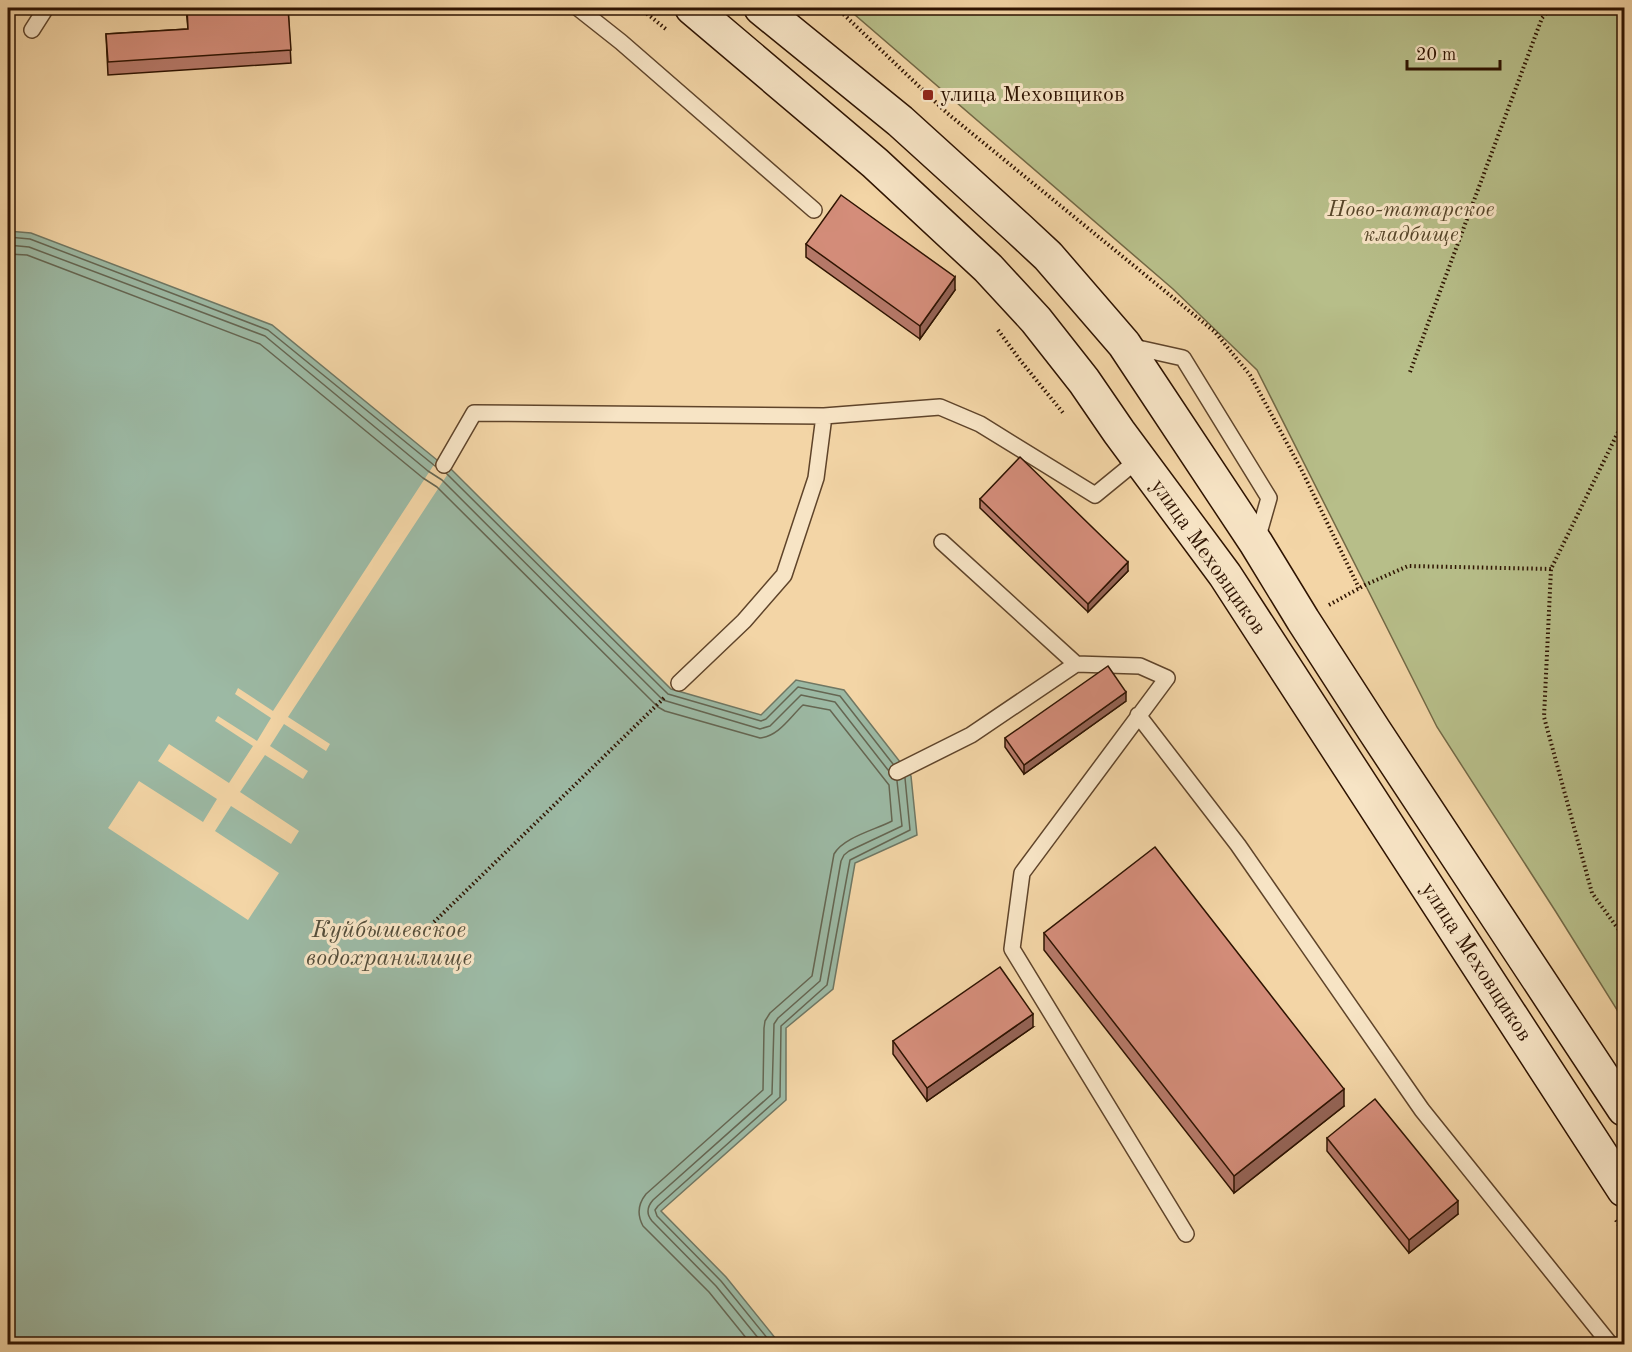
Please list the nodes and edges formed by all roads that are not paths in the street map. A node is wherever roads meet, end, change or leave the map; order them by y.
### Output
1 (46, 8) edge
2 (578, 8) edge
3 (692, 8) edge
4 (761, 8) edge
5 (32, 30) dead end
6 (814, 210) dead end
7 (824, 416) junction
8 (1139, 459) junction
9 (444, 465) dead end
10 (942, 542) dead end
11 (1076, 664) junction
12 (679, 683) road end
13 (1138, 715) junction
14 (897, 772) dead end
15 (1624, 1109) edge
16 (1618, 1203) edge
17 (1186, 1234) dead end
18 (1610, 1344) edge

1 - 5 lane
2 - 6 lane
3 - 8 main road, улица Меховщиков
4 - 15 main road, улица Меховщиков
7 - 8 lane
7 - 9 lane
7 - 12 lane
8 - 16 main road, улица Меховщиков
10 - 11 lane
11 - 13 lane
11 - 14 lane
13 - 17 lane
13 - 18 lane

